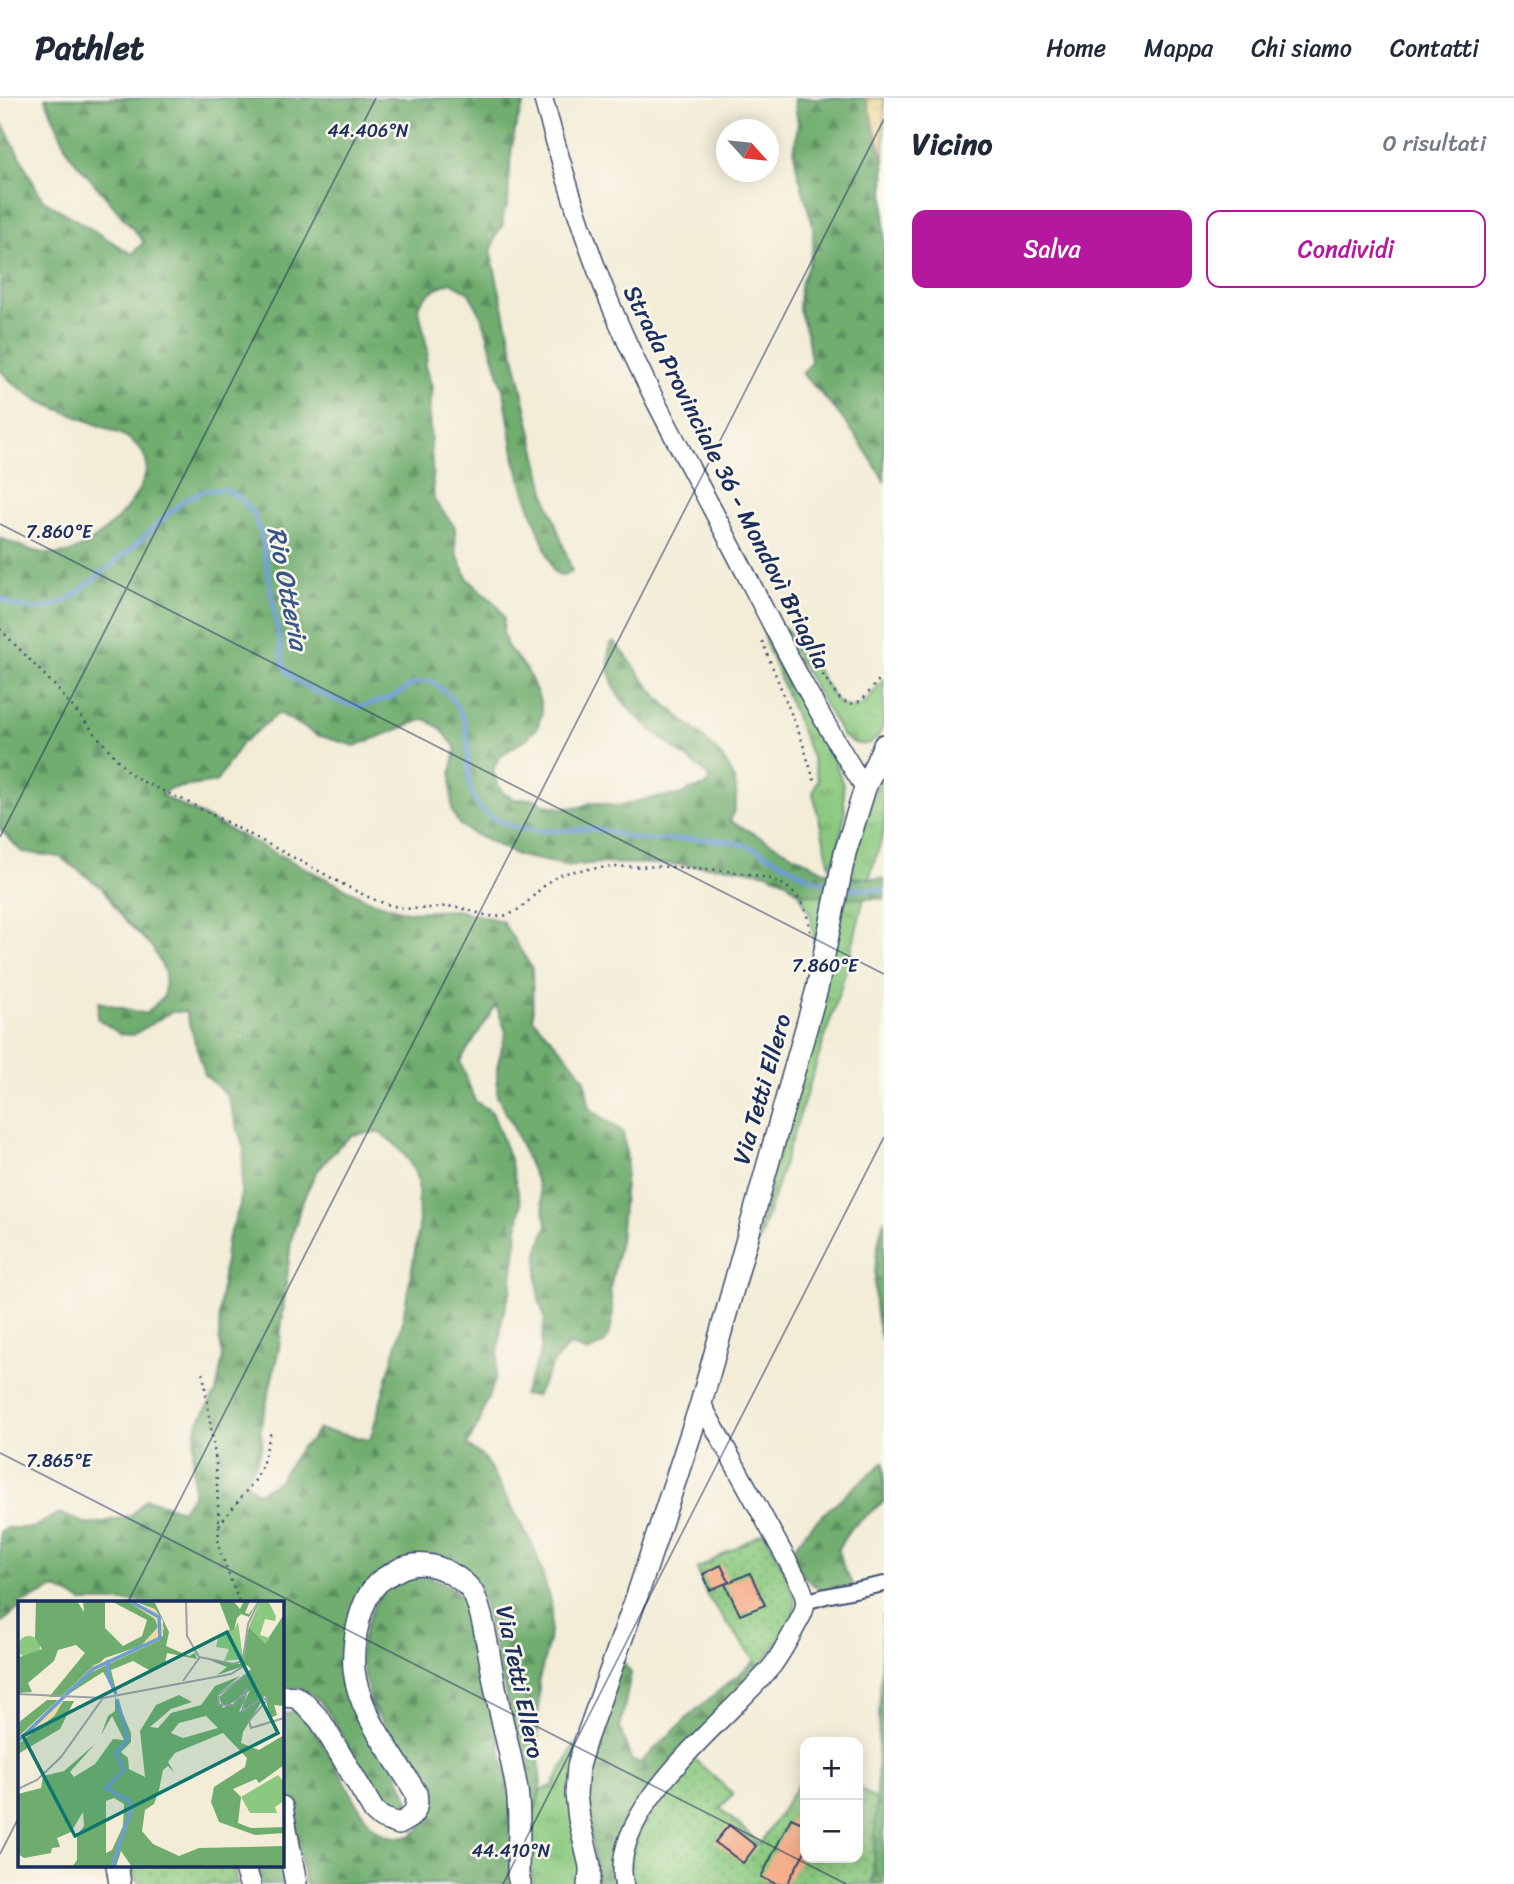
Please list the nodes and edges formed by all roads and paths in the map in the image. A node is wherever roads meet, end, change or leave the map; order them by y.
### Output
1 (543, 98) edge
2 (765, 612) junction
3 (791, 628) dead end
4 (0, 629) edge
5 (884, 674) edge
6 (884, 745) edge
7 (814, 783) dead end
8 (865, 788) junction
9 (810, 935) dead end
10 (203, 1373) dead end
11 (701, 1403) junction
12 (271, 1431) dead end
13 (219, 1525) junction
14 (884, 1584) edge
15 (239, 1601) edge
16 (805, 1602) junction
17 (284, 1696) edge
18 (284, 1818) edge
19 (245, 1867) edge
20 (250, 1884) edge
21 (296, 1884) edge
22 (520, 1884) edge
23 (588, 1884) edge
24 (624, 1884) edge

1 - 2 street, Strada Provinciale 36 - Mondovì Briaglia
2 - 7 path
2 - 8 street, Strada Provinciale 36 - Mondovì Briaglia
3 - 5 path
4 - 9 path
6 - 8 main road, Via Tetti Ellero
8 - 11 main road, Via Tetti Ellero
10 - 13 path
11 - 16 street
11 - 23 main road, Via Tetti Ellero
12 - 13 path
13 - 15 path
14 - 16 street
16 - 24 street
17 - 22 main road, Via Tetti Ellero
18 - 21 main road
19 - 20 main road

